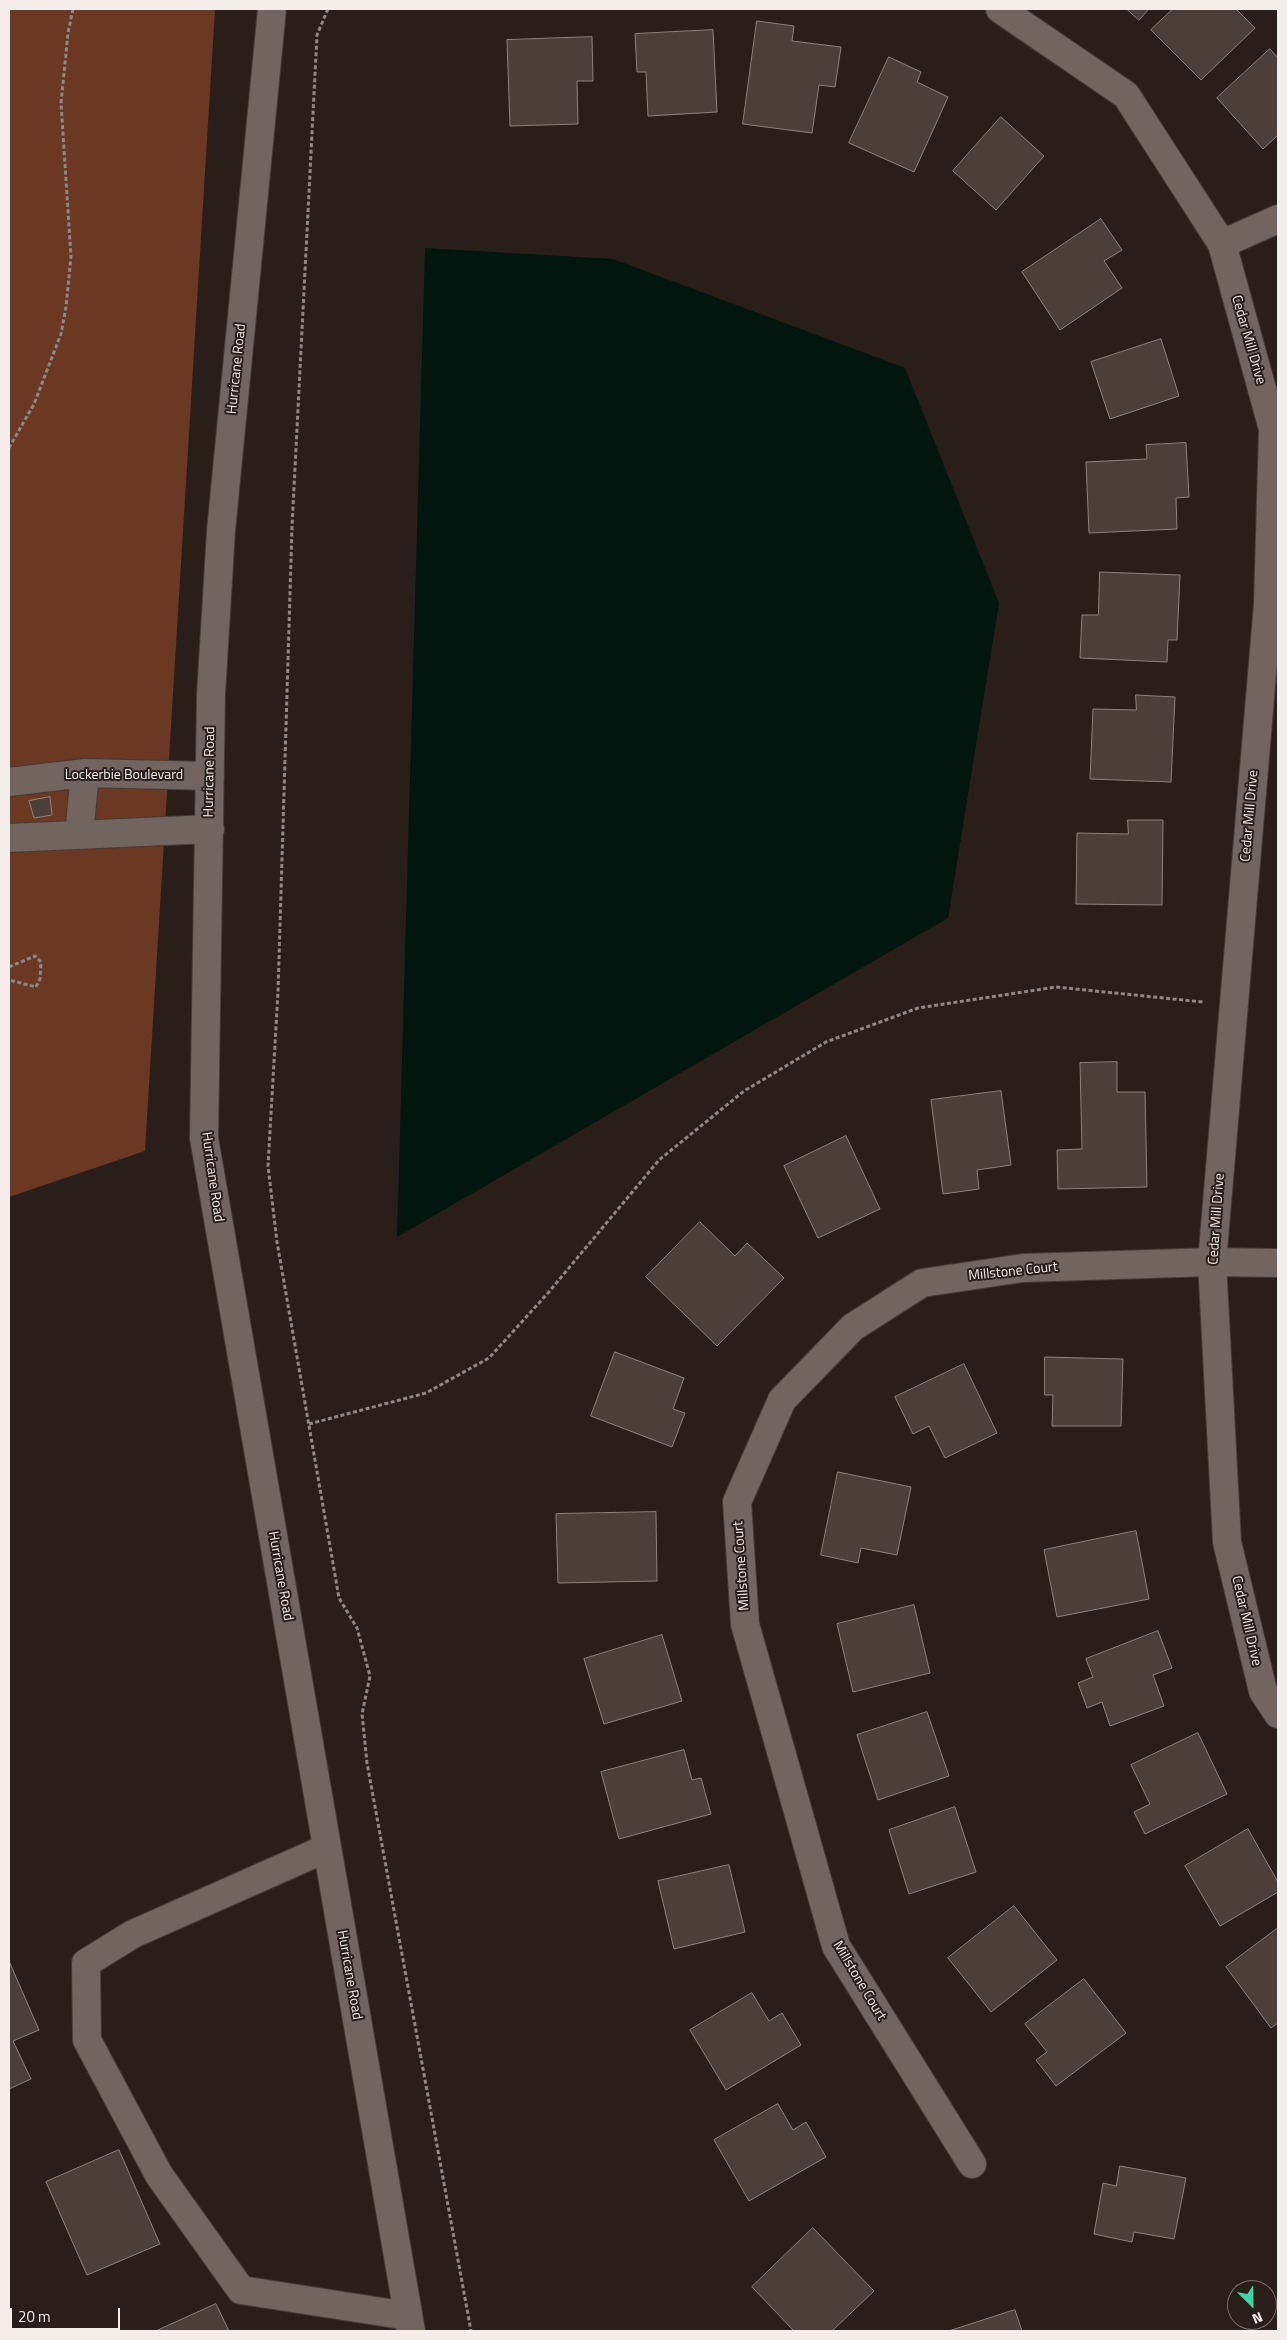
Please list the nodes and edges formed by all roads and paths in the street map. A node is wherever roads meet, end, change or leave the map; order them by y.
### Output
1 (73, 9) edge
2 (272, 9) edge
3 (328, 9) edge
4 (1000, 9) edge
5 (1278, 219) edge
6 (1222, 244) junction
7 (9, 448) edge
8 (1273, 604) edge
9 (85, 773) junction
10 (210, 776) junction
11 (9, 782) edge
12 (210, 829) junction
13 (79, 835) junction
14 (9, 838) edge
15 (9, 967) edge
16 (9, 980) edge
17 (1234, 1005) junction
18 (1212, 1262) junction
19 (1278, 1262) edge
20 (309, 1424) junction
21 (1278, 1714) edge
22 (327, 1848) junction
23 (972, 2164) dead end
24 (409, 2324) edge
25 (472, 2331) edge

1 - 7 path
2 - 10 street, Hurricane Road
3 - 20 path
4 - 6 street, Cedar Mill Drive
5 - 6 street
6 - 8 street, Cedar Mill Drive
8 - 17 street, Cedar Mill Drive
9 - 10 street, Lockerbie Boulevard
9 - 11 street, Lockerbie Boulevard
9 - 13 street
10 - 12 street, Hurricane Road
12 - 13 street
12 - 22 street, Hurricane Road
13 - 14 street
15 - 16 path
17 - 18 street, Cedar Mill Drive
17 - 20 path
18 - 19 street, Millstone Court
18 - 21 street, Cedar Mill Drive
18 - 23 street, Millstone Court
20 - 25 path
22 - 24 street, Hurricane Road
22 - 24 street

